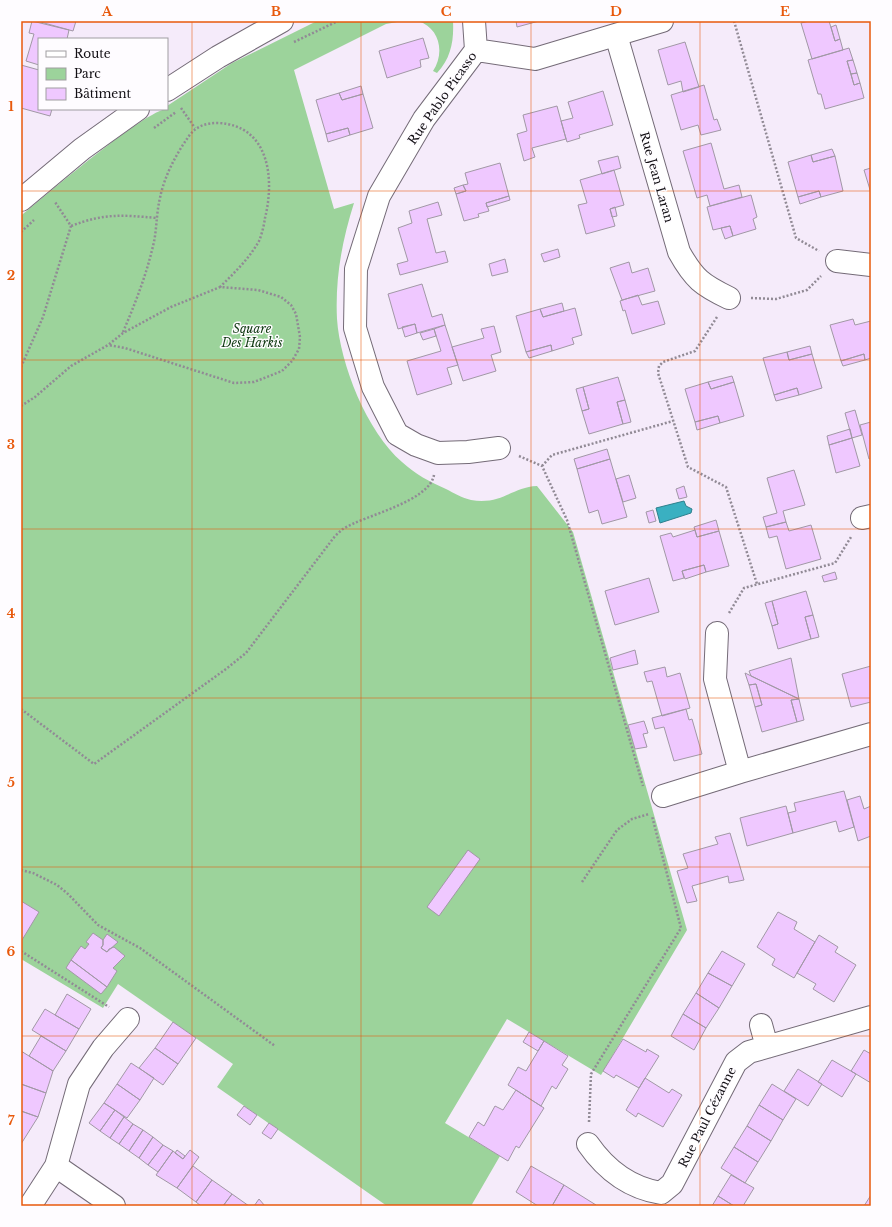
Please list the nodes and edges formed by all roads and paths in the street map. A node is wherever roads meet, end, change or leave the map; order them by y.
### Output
1 (282, 21) edge
2 (338, 21) edge
3 (474, 21) edge
4 (662, 21) edge
5 (734, 21) edge
6 (616, 35) junction
7 (291, 43) dead end
8 (476, 50) junction
9 (168, 89) edge
10 (188, 104) dead end
11 (182, 108) junction
12 (137, 110) edge
13 (195, 128) junction
14 (150, 130) dead end
15 (61, 197) dead end
16 (21, 200) edge
17 (55, 202) junction
18 (49, 207) dead end
19 (38, 217) dead end
20 (157, 218) junction
21 (71, 226) junction
22 (21, 232) edge
23 (837, 261) junction
24 (871, 265) edge
25 (220, 287) junction
26 (728, 298) junction
27 (123, 332) junction
28 (108, 345) junction
29 (21, 367) edge
30 (21, 406) edge
31 (674, 421) junction
32 (499, 448) dead end
33 (438, 453) junction
34 (866, 517) edge
35 (757, 584) junction
36 (717, 633) joint
37 (21, 709) edge
38 (871, 734) edge
39 (740, 772) junction
40 (652, 802) junction
41 (21, 870) edge
42 (582, 882) dead end
43 (21, 951) edge
44 (871, 1016) edge
45 (128, 1019) joint
46 (761, 1025) dead end
47 (275, 1046) dead end
48 (767, 1047) junction
49 (588, 1144) joint
50 (56, 1166) junction
51 (30, 1206) edge
52 (114, 1206) edge

1 - 9 street
2 - 7 path
3 - 8 street, Rue Pablo Picasso
4 - 6 street
5 - 23 path
6 - 8 street
6 - 26 street, Rue Jean Laran
8 - 33 street, Rue Pablo Picasso
10 - 11 path
11 - 13 path
11 - 14 path
12 - 16 street
13 - 20 path
13 - 25 path
15 - 17 path
17 - 18 path
17 - 21 path
19 - 22 path
20 - 21 path
20 - 27 path
21 - 29 path
23 - 24 street
23 - 26 path
25 - 27 path
25 - 28 path
26 - 31 path
27 - 28 path
28 - 30 path
31 - 35 path
31 - 40 path
32 - 33 street, Rue Pablo Picasso
33 - 37 path
34 - 35 path
35 - 36 path
36 - 39 street
38 - 39 street
39 - 40 street
40 - 42 path
40 - 49 path
41 - 47 path
43 - 45 path
44 - 48 street, Rue Paul Cézanne
45 - 50 street
46 - 48 street
48 - 49 street, Rue Paul Cézanne
50 - 51 street
50 - 52 street

